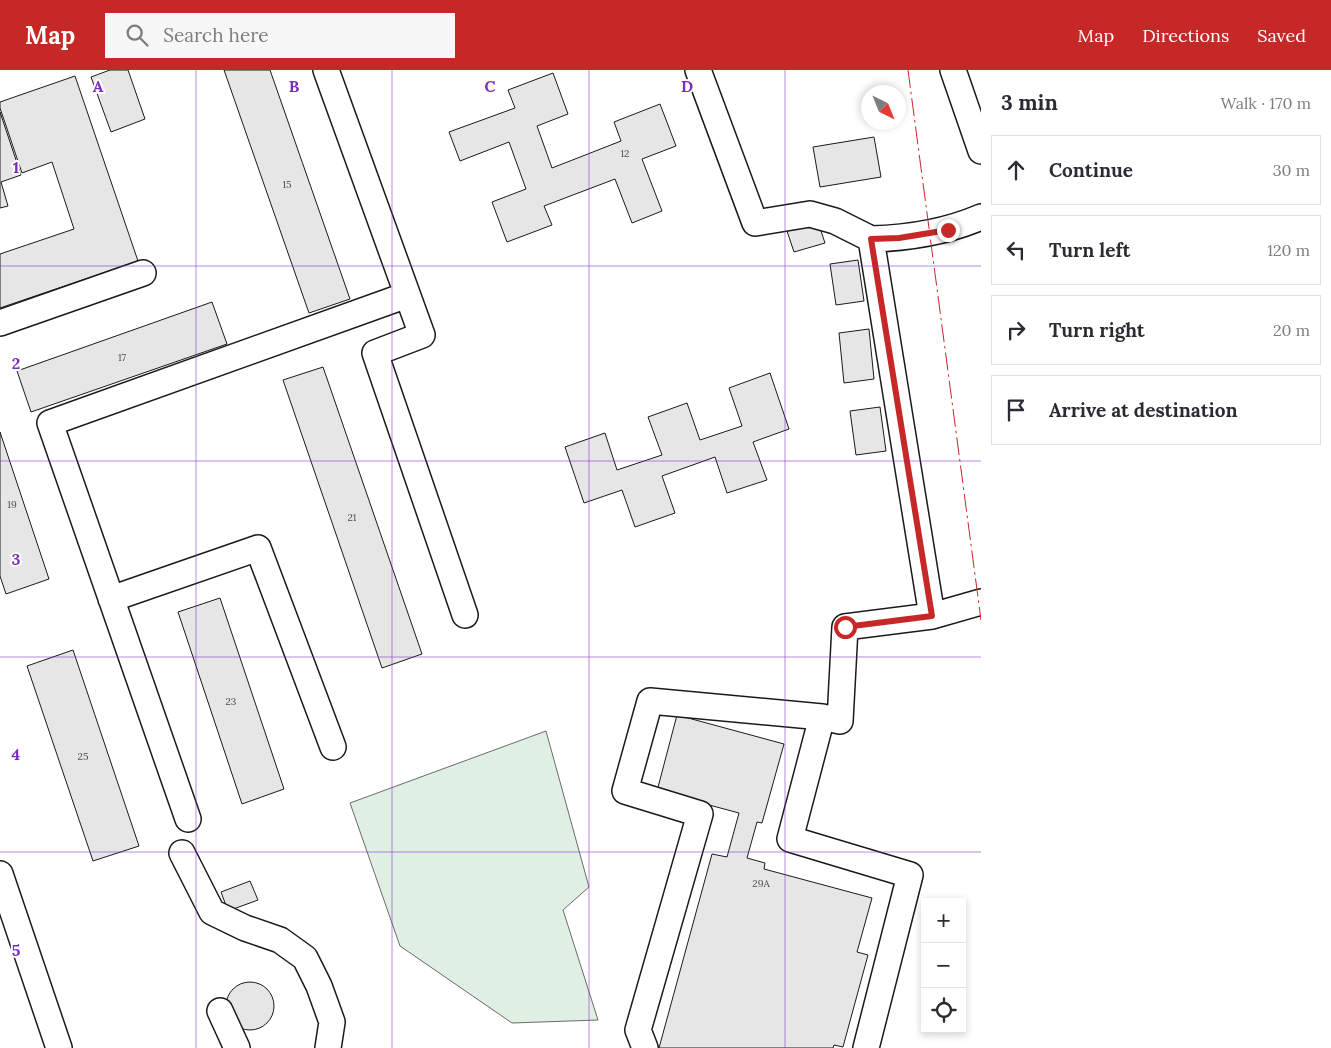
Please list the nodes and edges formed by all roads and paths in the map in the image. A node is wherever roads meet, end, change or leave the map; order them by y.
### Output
1 (326, 70) edge
2 (698, 70) edge
3 (953, 70) edge
4 (977, 125) edge
5 (981, 151) edge
6 (981, 217) edge
7 (871, 239) junction
8 (143, 273) dead end
9 (408, 295) junction
10 (0, 323) edge
11 (111, 599) junction
12 (981, 602) edge
13 (465, 615) dead end
14 (932, 616) junction
15 (822, 717) junction
16 (333, 747) dead end
17 (188, 819) dead end
18 (182, 853) dead end
19 (0, 874) edge
20 (220, 1011) dead end
21 (59, 1048) edge
22 (237, 1048) edge
23 (328, 1048) edge
24 (645, 1048) edge
25 (866, 1048) edge

1 - 9 street
2 - 7 street
3 - 4 street
4 - 5 street
6 - 7 street
7 - 14 street
8 - 10 street
9 - 11 street
9 - 13 street
11 - 16 street
11 - 17 street
12 - 14 street
14 - 15 street
15 - 24 street
15 - 25 street
18 - 23 street
19 - 21 street
20 - 22 street

